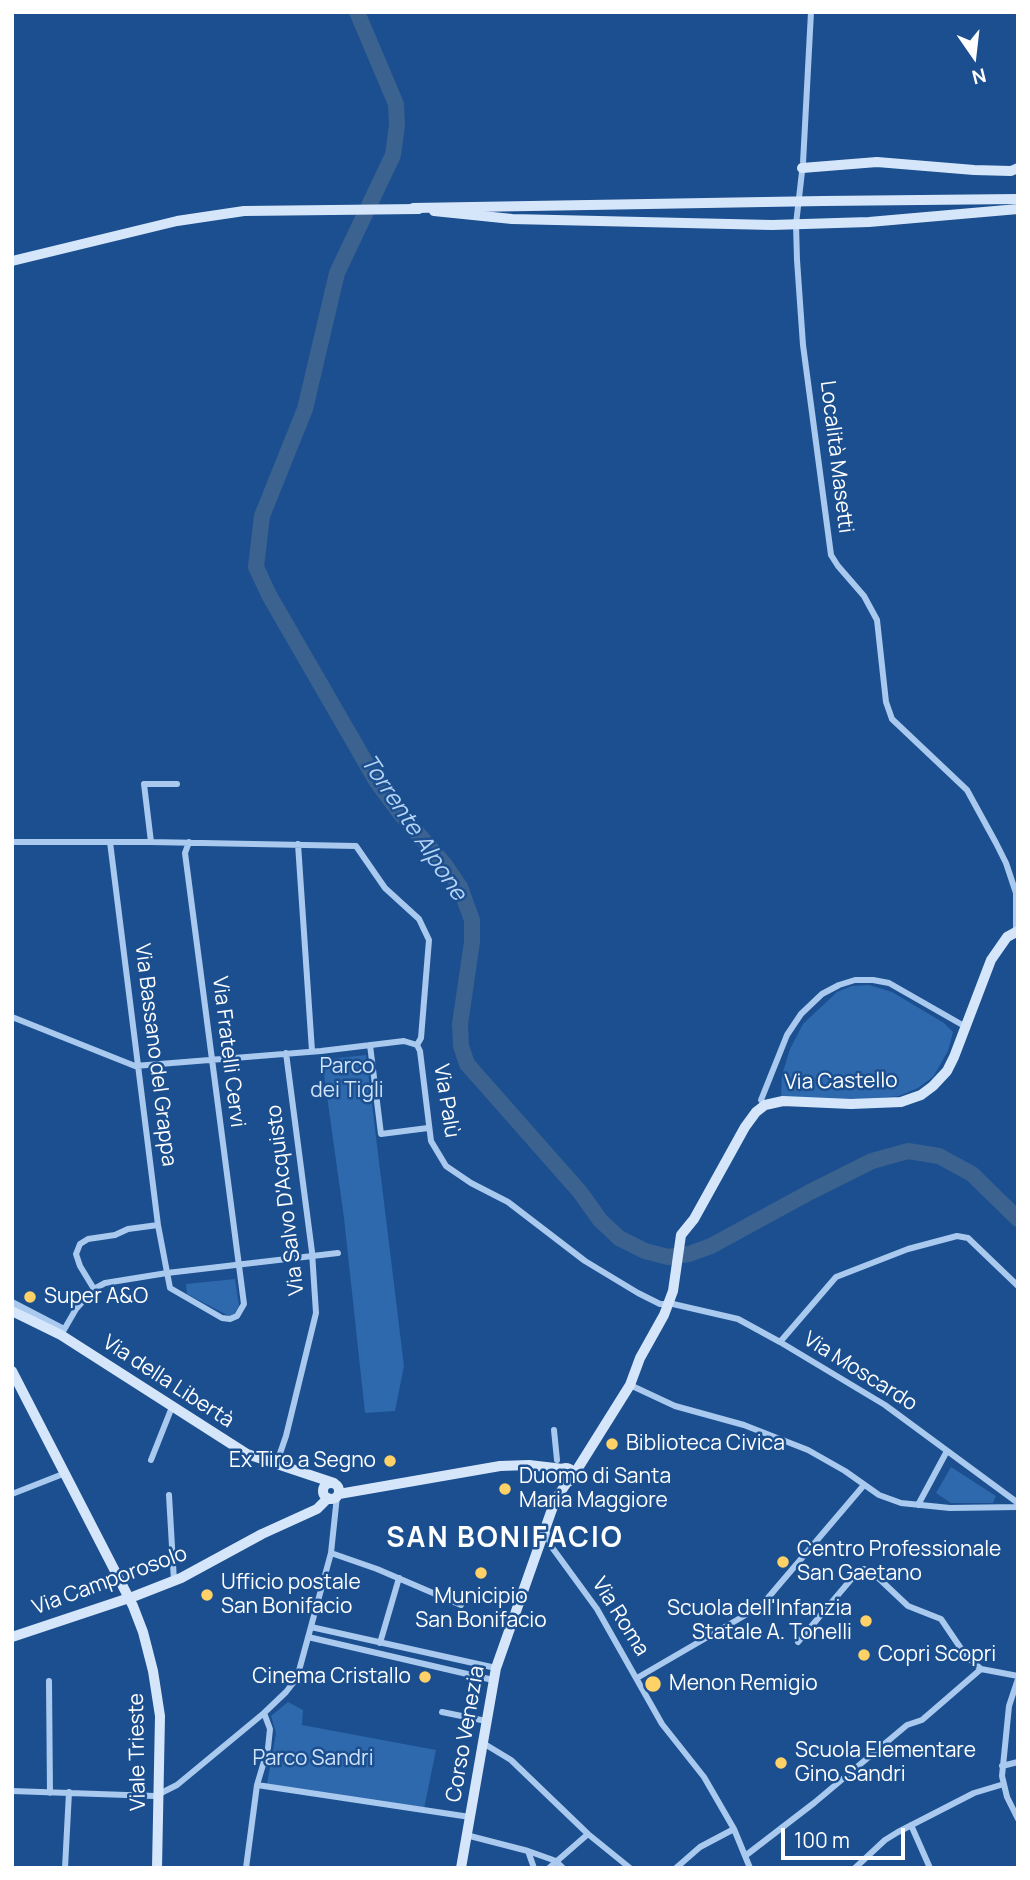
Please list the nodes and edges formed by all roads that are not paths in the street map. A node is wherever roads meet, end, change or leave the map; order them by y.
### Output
1 (811, 12) edge
2 (802, 168) junction
3 (1018, 168) edge
4 (1018, 199) edge
5 (413, 208) junction
6 (1018, 209) edge
7 (796, 224) junction
8 (12, 261) edge
9 (177, 784) dead end
10 (12, 842) edge
11 (110, 842) junction
12 (151, 842) junction
13 (189, 842) junction
14 (298, 844) junction
15 (1017, 932) edge
16 (13, 1019) edge
17 (966, 1027) junction
18 (370, 1045) junction
19 (417, 1045) junction
20 (312, 1051) junction
21 (286, 1053) junction
22 (211, 1061) junction
23 (140, 1066) junction
24 (765, 1105) junction
25 (428, 1128) junction
26 (158, 1225) junction
27 (338, 1253) dead end
28 (311, 1256) junction
29 (239, 1266) junction
30 (167, 1273) junction
31 (1018, 1286) edge
32 (94, 1289) junction
33 (12, 1302) edge
34 (668, 1304) junction
35 (12, 1311) edge
36 (63, 1332) junction
37 (780, 1342) junction
38 (12, 1371) edge
39 (630, 1385) junction
40 (172, 1407) junction
41 (554, 1430) dead end
42 (947, 1451) junction
43 (151, 1460) dead end
44 (276, 1465) junction
45 (564, 1472) junction
46 (64, 1474) junction
47 (864, 1485) junction
48 (335, 1492) junction
49 (12, 1494) edge
50 (169, 1495) dead end
51 (918, 1505) junction
52 (1018, 1505) edge
53 (546, 1530) junction
54 (331, 1553) junction
55 (399, 1578) junction
56 (174, 1581) junction
57 (129, 1598) junction
58 (461, 1605) dead end
59 (311, 1627) junction
60 (12, 1637) edge
61 (309, 1637) junction
62 (380, 1642) junction
63 (798, 1642) dead end
64 (378, 1652) junction
65 (429, 1653) junction
66 (428, 1663) junction
67 (496, 1668) junction
68 (981, 1668) junction
69 (1018, 1677) edge
70 (637, 1678) junction
71 (493, 1680) junction
72 (49, 1681) dead end
73 (442, 1712) dead end
74 (264, 1713) junction
75 (486, 1721) junction
76 (483, 1743) junction
77 (1018, 1762) edge
78 (1002, 1766) junction
79 (1004, 1784) junction
80 (257, 1785) junction
81 (12, 1791) edge
82 (69, 1792) junction
83 (50, 1793) junction
84 (160, 1794) junction
85 (470, 1817) junction
86 (1018, 1819) edge
87 (911, 1825) junction
88 (734, 1829) junction
89 (588, 1834) junction
90 (467, 1835) junction
91 (528, 1851) junction
92 (745, 1856) junction
93 (556, 1861) junction
94 (65, 1868) edge
95 (158, 1868) edge
96 (246, 1868) edge
97 (461, 1868) edge
98 (534, 1868) edge
99 (549, 1868) edge
100 (563, 1868) edge
101 (630, 1868) edge
102 (677, 1868) edge
103 (750, 1868) edge
104 (855, 1868) edge
105 (930, 1868) edge

1 - 2 street, Località Masetti
2 - 3 street
2 - 7 street, Località Masetti
4 - 5 street, bridge
5 - 7 street, bridge
5 - 8 street
6 - 7 street
7 - 15 street, Località Masetti
9 - 12 street
10 - 11 street
11 - 12 street
11 - 23 street, Via Bassano del Grappa
12 - 13 street
13 - 14 street
13 - 22 street, Via Fratelli Cervi
14 - 19 street, Via Palù
14 - 20 street
15 - 17 street
16 - 23 street
17 - 24 street, Via Castello
17 - 24 street, Via Castello
18 - 19 street
18 - 20 street
18 - 25 street
19 - 25 street, Via Palù
20 - 21 street
21 - 22 street
21 - 28 street, Via Salvo D'Acquisto
22 - 23 street
22 - 29 street, Via Fratelli Cervi
23 - 26 street, Via Bassano del Grappa
24 - 34 street, Via Castello
25 - 34 street, Via Palù
26 - 30 street, Via Bassano del Grappa
26 - 32 street
27 - 28 street
28 - 29 street
28 - 44 street, Via Salvo D'Acquisto
29 - 30 street
29 - 30 street, Via Fratelli Cervi
30 - 32 street
31 - 37 street
32 - 36 street
33 - 36 street
34 - 37 street, Via Moscardo
34 - 39 street, Via Castello
35 - 36 street, Via della Libertà
36 - 40 street, Via della Libertà
37 - 42 street, Via Moscardo
38 - 46 street, Viale Trieste
39 - 45 street, Via Castello
39 - 47 street
40 - 43 street
40 - 44 street, Via della Libertà
41 - 45 street
42 - 51 street
42 - 52 street, Via Moscardo
44 - 48 street, Via della Libertà
45 - 48 street, Via Camporosolo
45 - 53 street, Corso Venezia
46 - 49 street
46 - 57 street, Viale Trieste
47 - 51 street
47 - 70 street
48 - 54 street
48 - 56 street, Via Camporosolo
50 - 56 street
51 - 52 street
53 - 67 street, Corso Venezia
53 - 70 street, Via Roma
54 - 55 street
54 - 59 street
55 - 58 street
55 - 62 street
56 - 57 street, Via Camporosolo
57 - 60 street, Via Camporosolo
57 - 84 street, Viale Trieste
59 - 61 street
59 - 62 street
61 - 64 street
61 - 74 street
62 - 64 street
62 - 65 street
63 - 68 street
64 - 66 street
65 - 66 street
65 - 67 street
66 - 71 street
67 - 71 street, Corso Venezia
68 - 69 street
68 - 92 street
69 - 78 street
70 - 88 street, Via Roma
71 - 75 street, Corso Venezia
72 - 83 street
73 - 75 street
74 - 80 street
74 - 84 street
75 - 76 street, Corso Venezia
76 - 85 street, Corso Venezia
76 - 89 street
77 - 78 street
78 - 79 street
79 - 86 street
79 - 87 street
80 - 85 street
80 - 96 street
81 - 83 street
82 - 83 street
82 - 84 street
82 - 94 street
84 - 95 street, Viale Trieste
85 - 90 street, Corso Venezia
87 - 104 street
87 - 105 street
88 - 92 street, Via Roma
88 - 102 street
89 - 93 street
89 - 101 street
90 - 91 street
90 - 97 street, Corso Venezia
91 - 93 street
91 - 98 street
92 - 103 street, Via Roma
93 - 99 street
93 - 100 street

